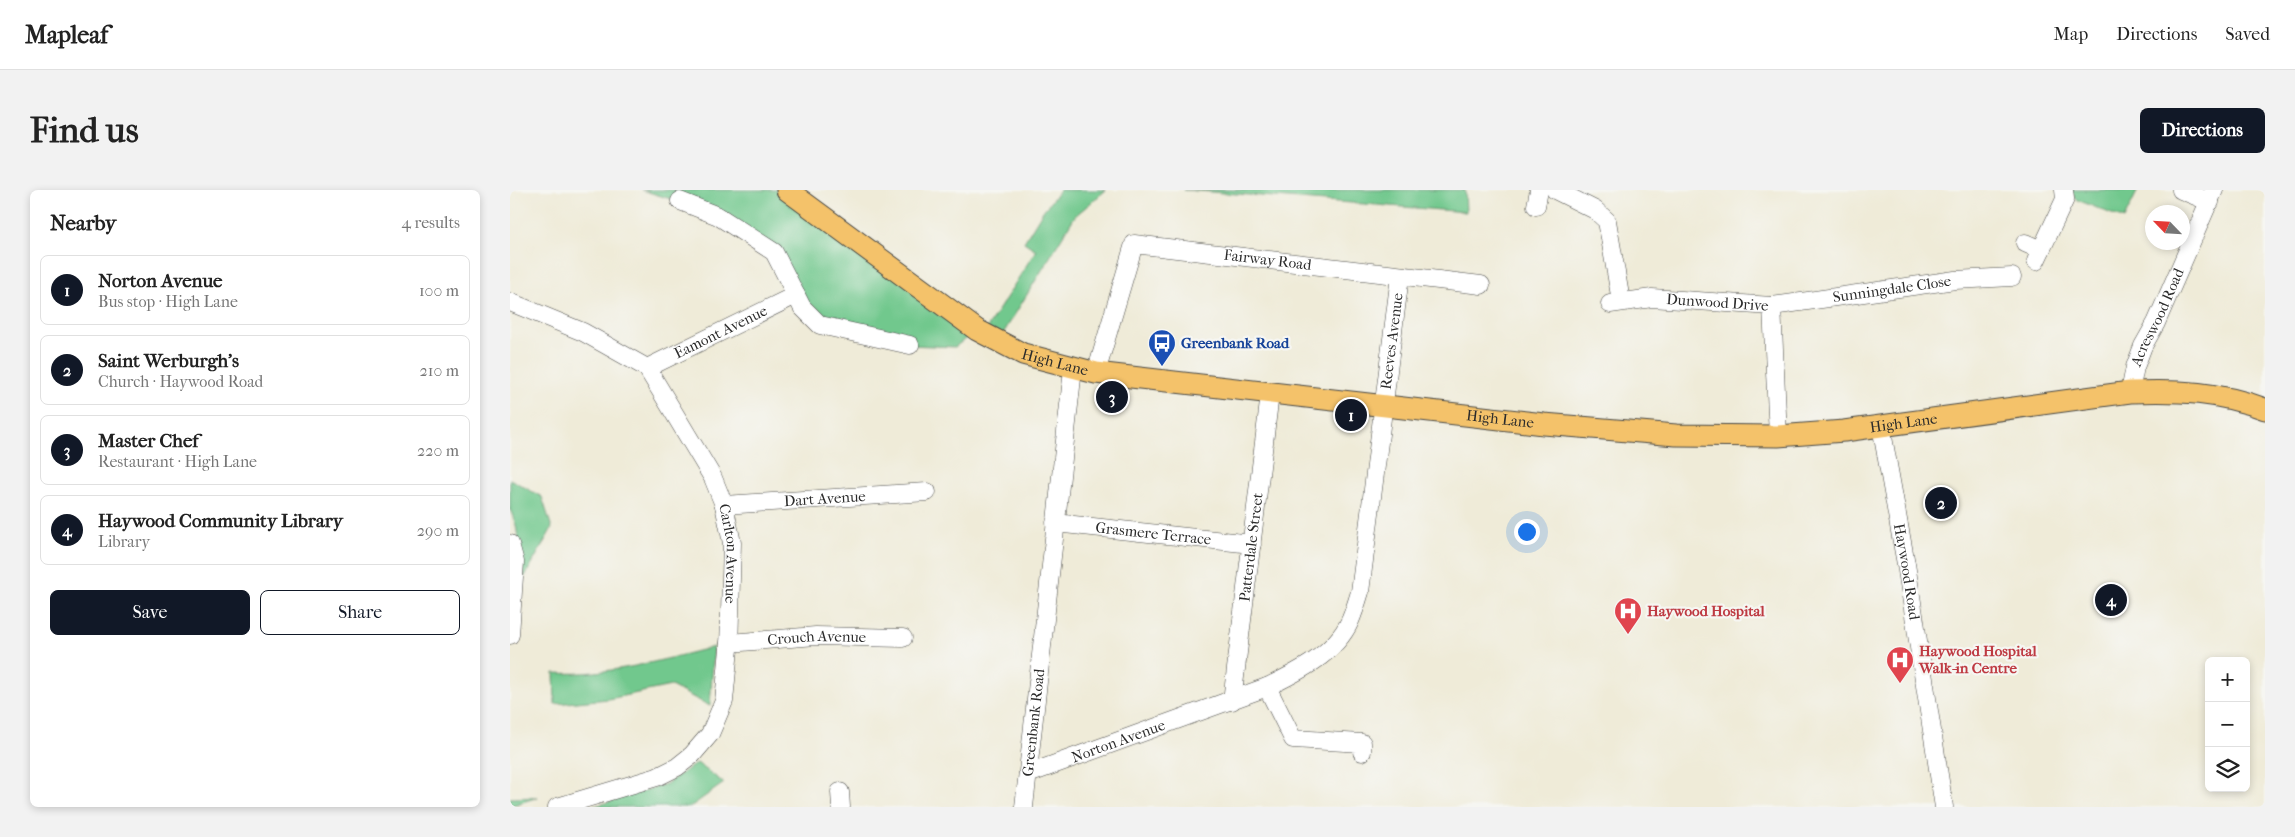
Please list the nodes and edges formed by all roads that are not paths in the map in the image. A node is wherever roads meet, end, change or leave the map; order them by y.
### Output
1 (1555, 190) edge
2 (2064, 190) edge
3 (2181, 190) edge
4 (798, 193) edge
5 (2212, 196) edge
6 (680, 201) dead end
7 (2034, 251) dead end
8 (1400, 276) junction
9 (2012, 277) dead end
10 (1481, 284) dead end
11 (796, 295) junction
12 (510, 302) edge
13 (1772, 306) junction
14 (910, 345) dead end
15 (647, 368) junction
16 (1072, 369) junction
17 (1096, 374) junction
18 (2130, 392) junction
19 (1270, 394) junction
20 (1383, 405) junction
21 (2264, 405) edge
22 (1880, 426) junction
23 (1778, 436) junction
24 (927, 492) dead end
25 (724, 505) junction
26 (1055, 523) junction
27 (510, 544) edge
28 (1252, 544) junction
29 (510, 635) edge
30 (903, 638) dead end
31 (728, 643) junction
32 (1267, 687) junction
33 (1232, 701) junction
34 (1362, 752) dead end
35 (1028, 774) junction
36 (557, 807) edge
37 (1024, 807) edge
38 (1944, 807) edge

1 - 13 street, Dunwood Drive
2 - 7 street
3 - 5 street
4 - 16 main road, High Lane
5 - 18 street, Acreswood Road
6 - 11 street
8 - 10 street, Fairway Road
8 - 17 street, Fairway Road
8 - 20 street, Reeves Avenue
9 - 13 street, Sunningdale Close
11 - 14 street
11 - 15 street, Eamont Avenue
12 - 15 street, Carlton Avenue
13 - 23 street, Dunwood Drive
15 - 25 street, Carlton Avenue
16 - 17 main road, High Lane
16 - 26 street, Greenbank Road
17 - 19 main road, High Lane
18 - 21 main road, High Lane
18 - 22 main road, High Lane
19 - 20 main road, High Lane
19 - 28 street, Patterdale Street
20 - 23 main road, High Lane
20 - 32 street, Norton Avenue
22 - 23 main road, High Lane
22 - 38 street, Haywood Road
24 - 25 street, Dart Avenue
25 - 31 street, Carlton Avenue
26 - 28 street, Grasmere Terrace
26 - 35 street, Greenbank Road
27 - 29 street
28 - 33 street, Patterdale Street
30 - 31 street, Crouch Avenue
31 - 36 street, Carlton Avenue
32 - 33 street, Norton Avenue
32 - 34 street
33 - 35 street, Norton Avenue
35 - 37 street, Greenbank Road

